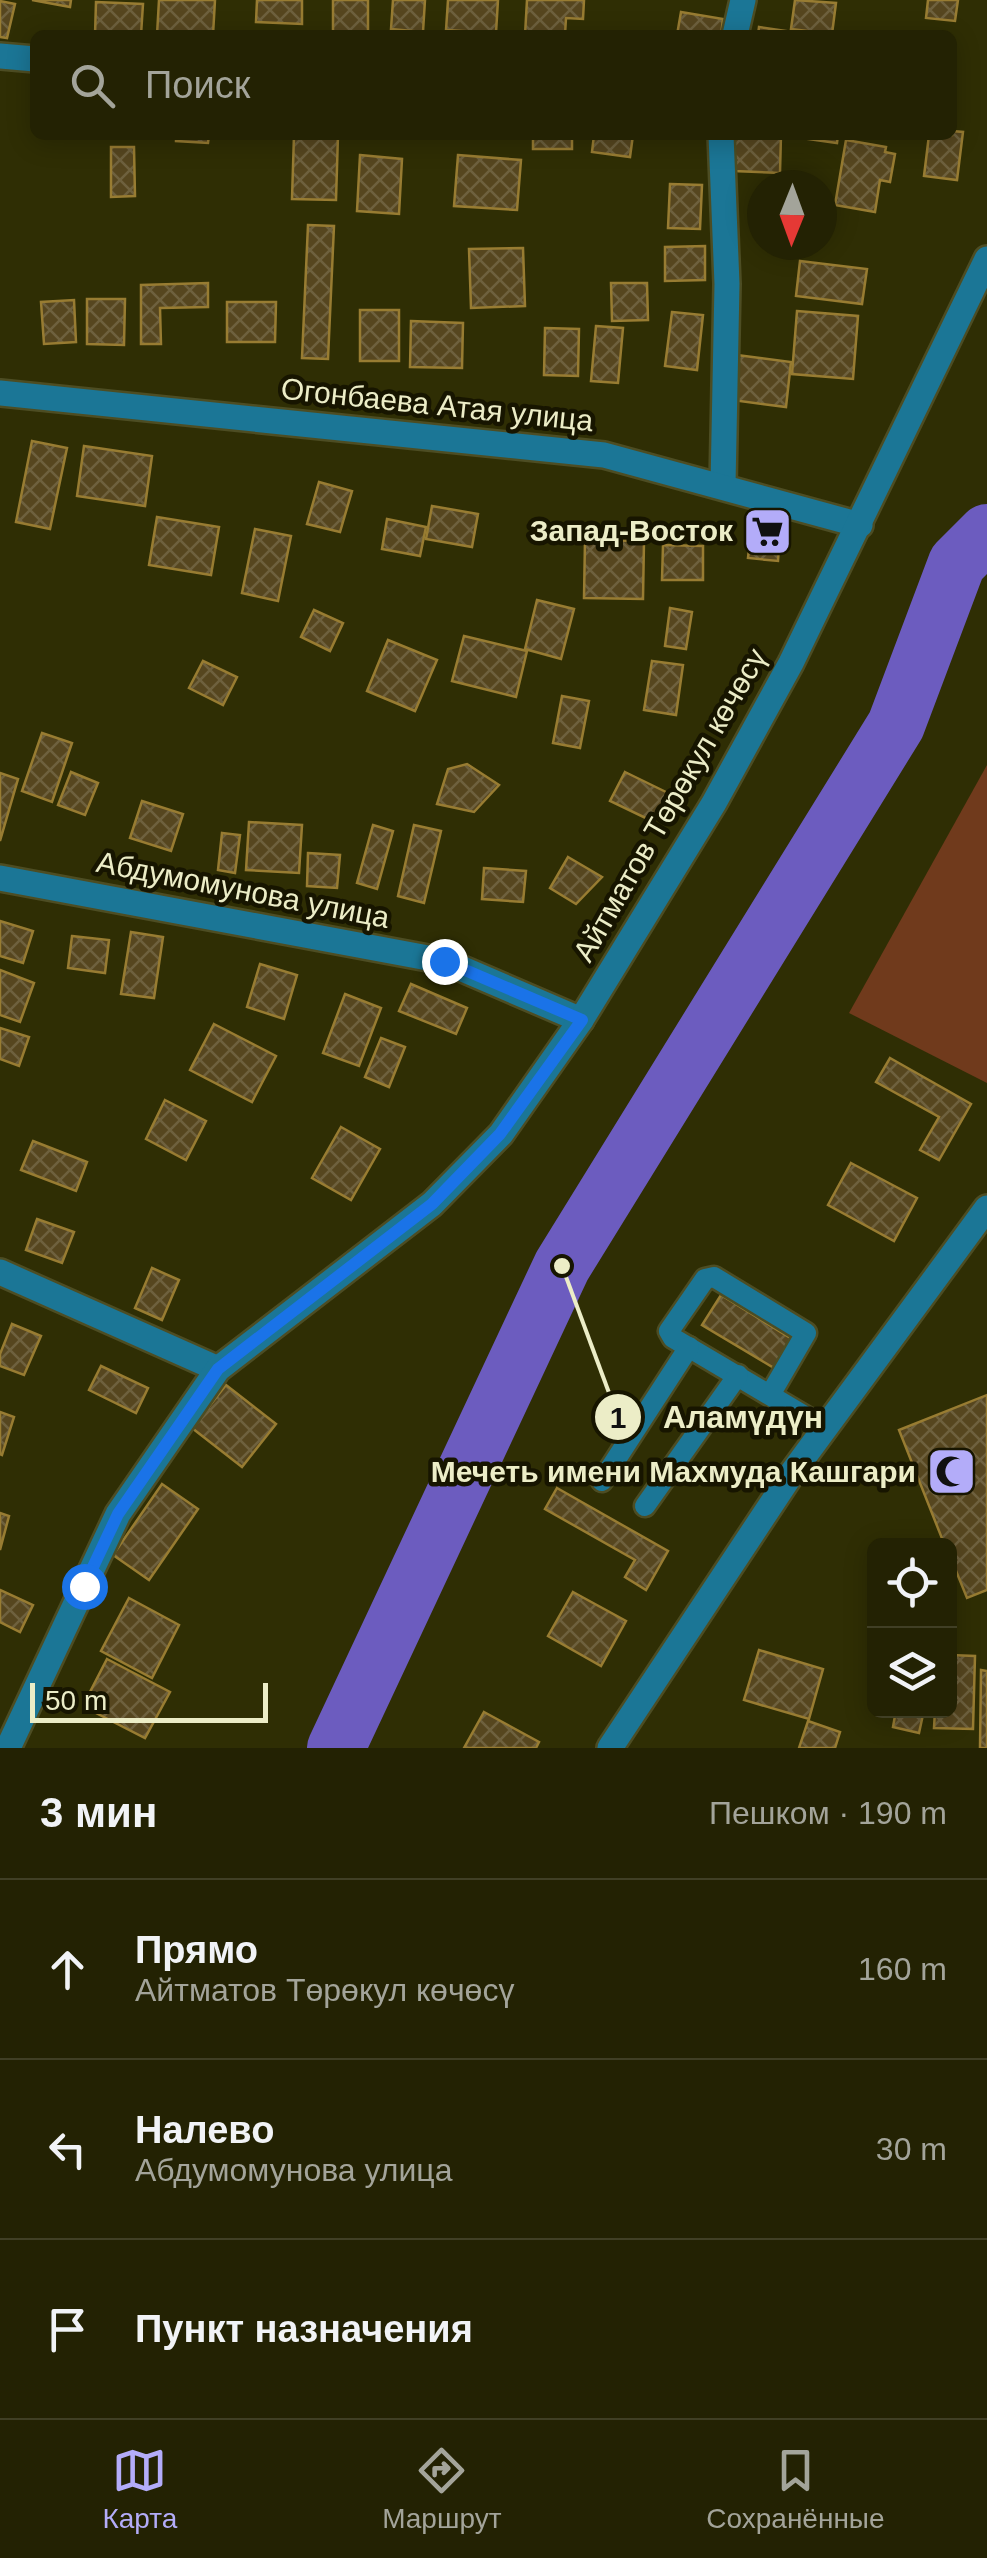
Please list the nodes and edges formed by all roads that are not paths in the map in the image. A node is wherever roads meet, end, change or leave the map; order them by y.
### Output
1 (743, 0) edge
2 (736, 30) edge
3 (0, 56) edge
4 (30, 59) edge
5 (721, 140) edge
6 (987, 259) edge
7 (0, 393) edge
8 (723, 485) junction
9 (860, 525) junction
10 (0, 878) edge
11 (582, 1020) junction
12 (987, 1208) edge
13 (0, 1272) edge
14 (688, 1347) junction
15 (218, 1369) junction
16 (738, 1375) junction
17 (770, 1395) junction
18 (825, 1428) junction
19 (602, 1481) dead end
20 (646, 1506) dead end
21 (8, 1748) edge
22 (610, 1748) edge

1 - 2 street
3 - 4 street
5 - 8 street
6 - 9 street, Айтматов Төрөкул көчөсү
7 - 8 street, Огонбаева Атая улица
8 - 9 street, Огонбаева Атая улица
9 - 11 street, Айтматов Төрөкул көчөсү
10 - 11 street, Абдумомунова улица
11 - 15 street, Айтматов Төрөкул көчөсү
12 - 18 street
13 - 15 street
14 - 16 lane
14 - 17 lane
14 - 19 lane
15 - 21 street, Айтматов Төрөкул көчөсү
16 - 17 lane
16 - 20 lane
17 - 18 lane
18 - 22 street

